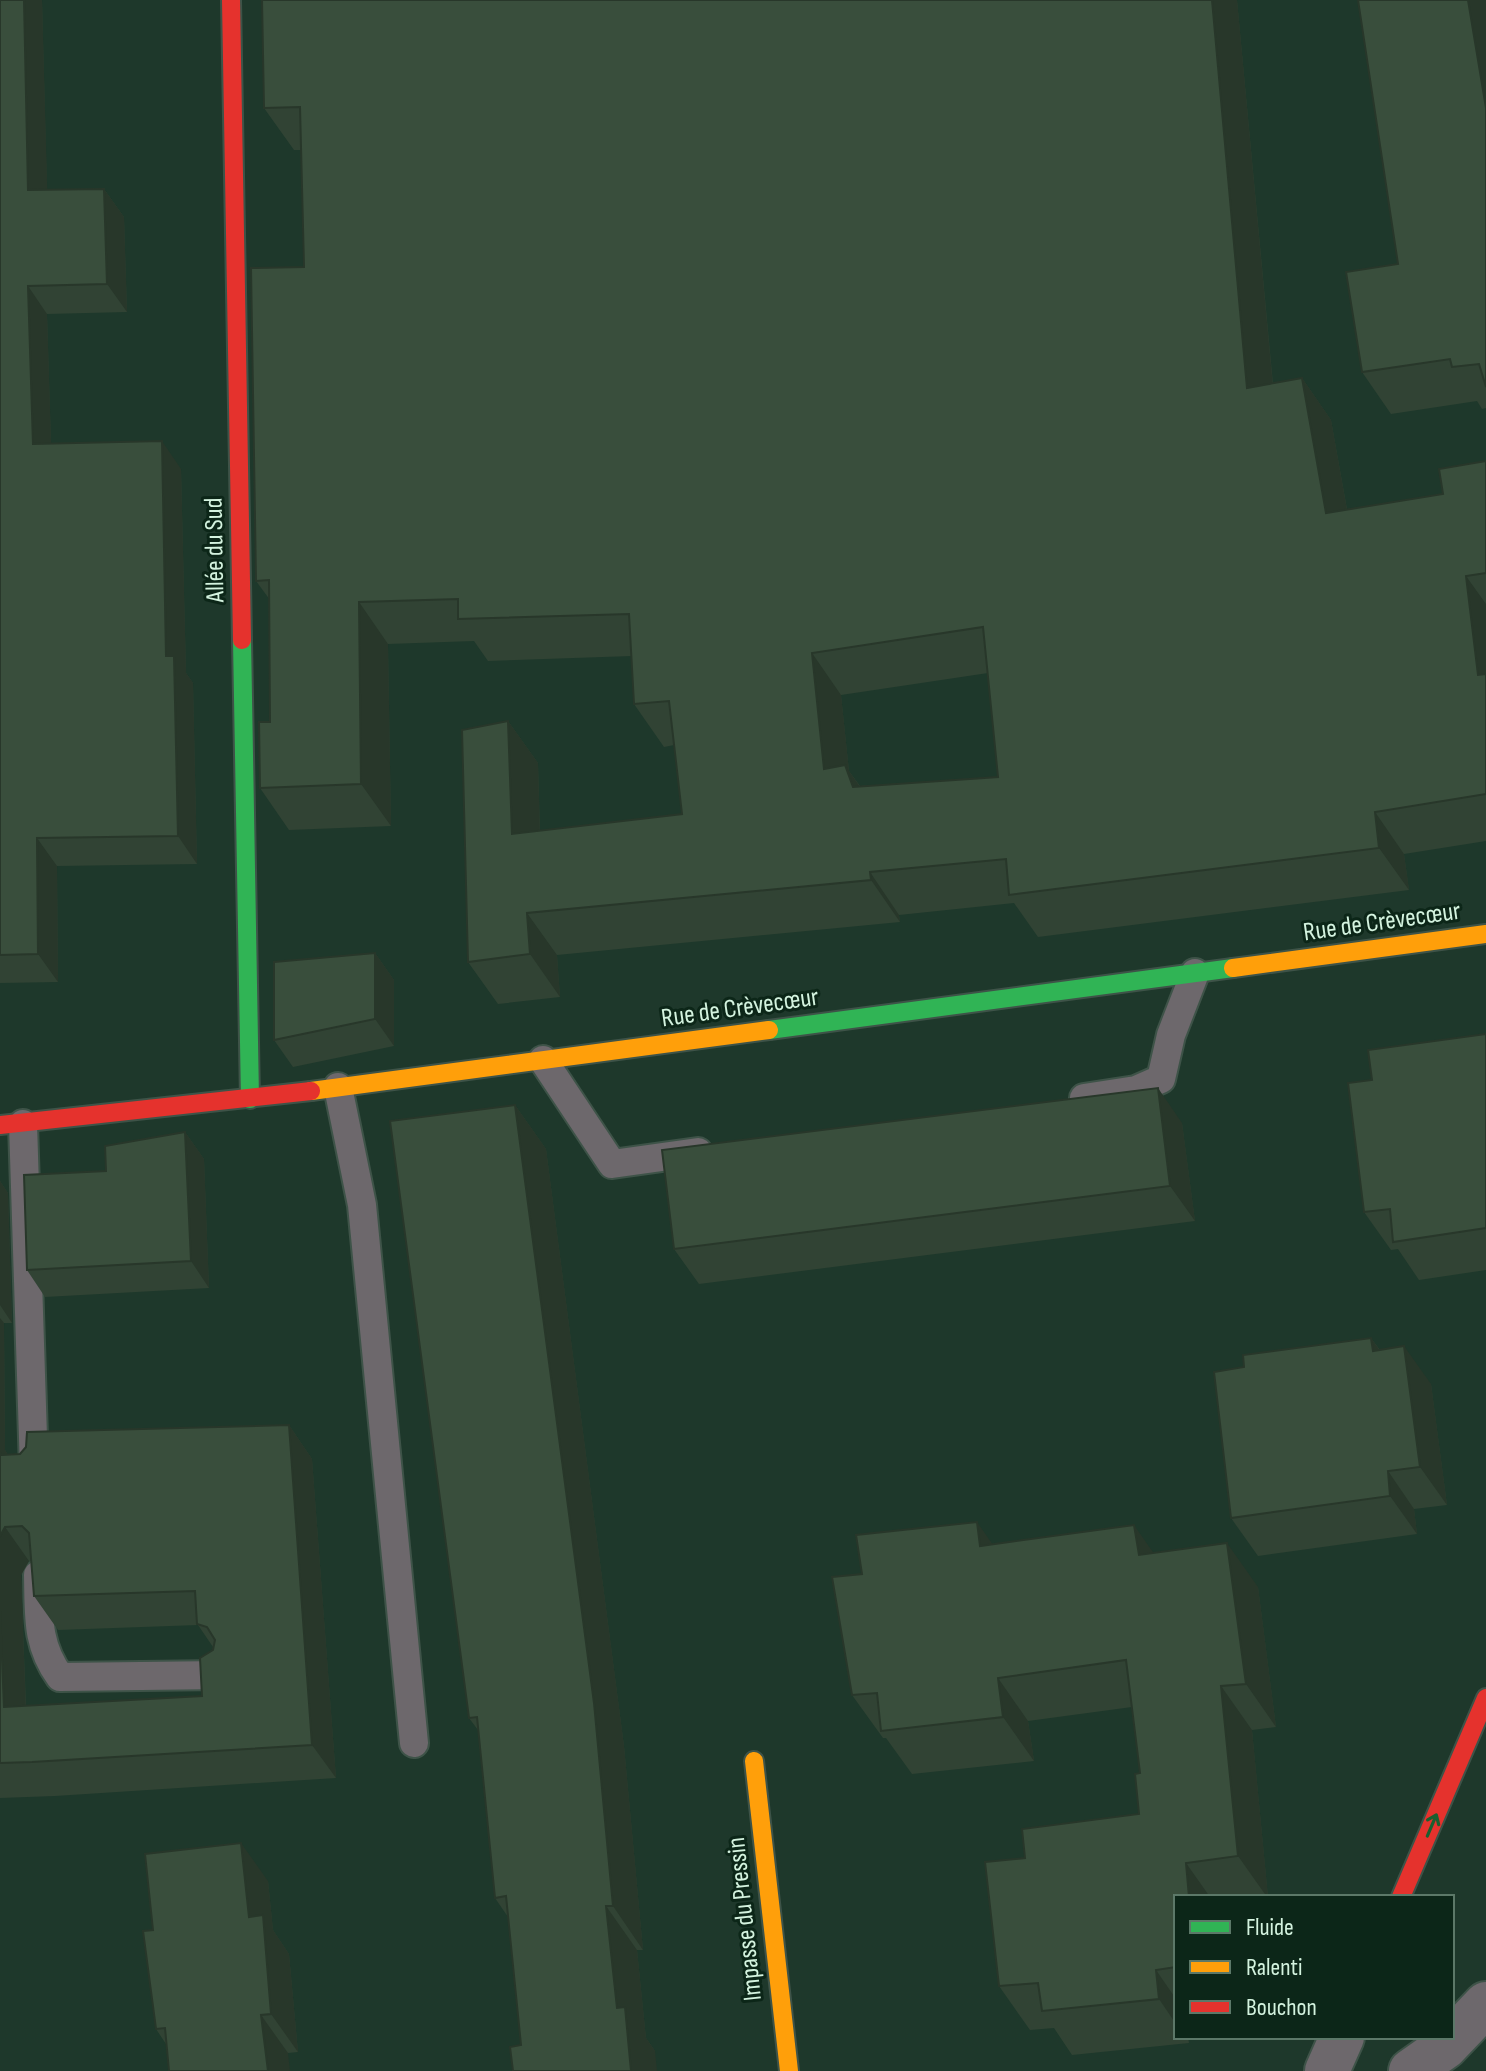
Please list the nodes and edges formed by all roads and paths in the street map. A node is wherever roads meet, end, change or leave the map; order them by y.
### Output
1 (231, 0) edge
2 (1486, 934) edge
3 (1195, 973) junction
4 (543, 1060) junction
5 (338, 1087) junction
6 (250, 1099) junction
7 (1058, 1101) edge
8 (12, 1124) edge
9 (733, 1147) edge
10 (34, 1474) edge
11 (38, 1575) edge
12 (222, 1675) edge
13 (1486, 1698) edge
14 (414, 1743) dead end
15 (754, 1761) dead end
16 (1402, 1895) edge
17 (1486, 2004) edge
18 (1454, 2038) edge
19 (1341, 2039) edge
20 (1453, 2039) edge
21 (789, 2071) edge
22 (1327, 2071) edge
23 (1411, 2071) edge

1 - 6 street, Allée du Sud
2 - 3 street, Rue de Crèvecœur
3 - 4 street, Rue de Crèvecœur
3 - 7 lane
4 - 5 street, Rue de Crèvecœur
4 - 9 lane
5 - 6 street, Rue de Crèvecœur
5 - 14 lane
6 - 8 street, Rue de Crèvecœur
8 - 10 lane
11 - 12 lane
16 -> 13 street
15 - 21 street, Impasse du Pressin
17 - 18 street
19 - 22 street
20 - 23 street

